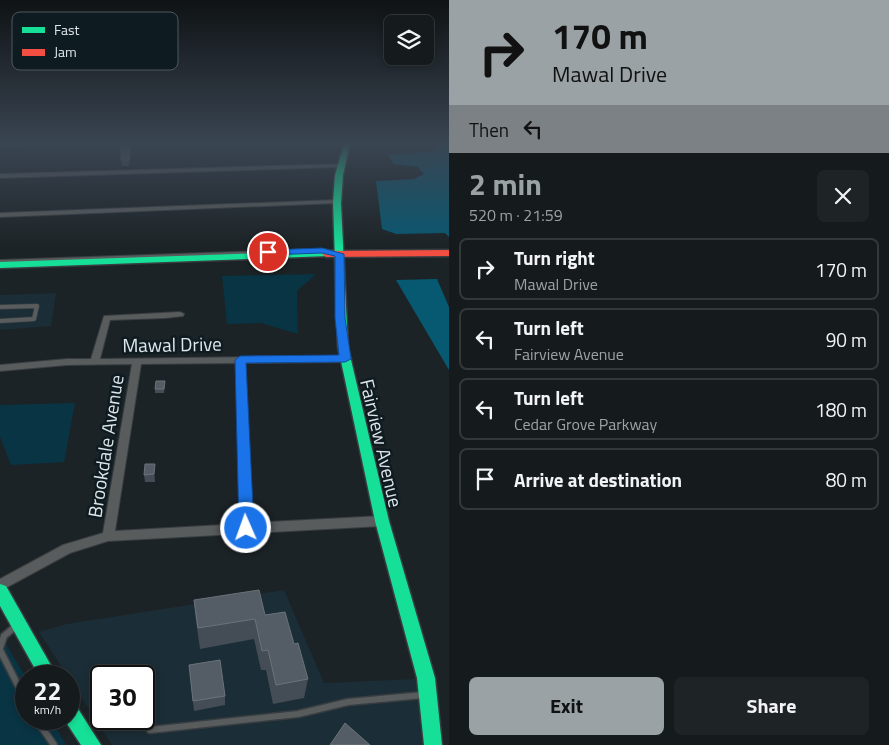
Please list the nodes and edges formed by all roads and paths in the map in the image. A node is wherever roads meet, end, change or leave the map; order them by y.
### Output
1 (339, 179) edge
2 (335, 202) junction
3 (0, 215) edge
4 (449, 253) edge
5 (339, 254) junction
6 (4, 263) edge
7 (0, 307) edge
8 (180, 314) dead end
9 (0, 320) edge
10 (345, 359) junction
11 (240, 360) junction
12 (95, 361) junction
13 (137, 361) junction
14 (0, 368) edge
15 (382, 521) junction
16 (246, 528) junction
17 (108, 536) junction
18 (0, 585) edge
19 (0, 591) edge
20 (19, 624) junction
21 (0, 649) edge
22 (42, 665) edge
23 (15, 679) edge
24 (430, 694) junction
25 (80, 727) edge
26 (155, 729) edge
27 (42, 730) edge
28 (54, 745) edge
29 (92, 745) edge
30 (433, 745) edge

1 - 2 main road, Fairview Avenue
2 - 3 street
2 - 5 main road, Fairview Avenue
4 - 5 main road
5 - 6 main road
5 - 10 main road, Fairview Avenue
7 - 9 lane
8 - 12 street
10 - 11 street, Mawal Drive
10 - 15 main road, Fairview Avenue
11 - 13 street, Mawal Drive
11 - 16 street
12 - 13 street, Mawal Drive
12 - 14 street, Mawal Drive
13 - 17 street, Brookdale Avenue
15 - 16 street
15 - 24 main road, Fairview Avenue
16 - 17 street
17 - 18 street
19 - 20 main road
20 - 21 lane
20 - 22 main road
21 - 23 lane
24 - 26 lane
24 - 30 main road, Fairview Avenue
25 - 29 main road
27 - 28 lane

